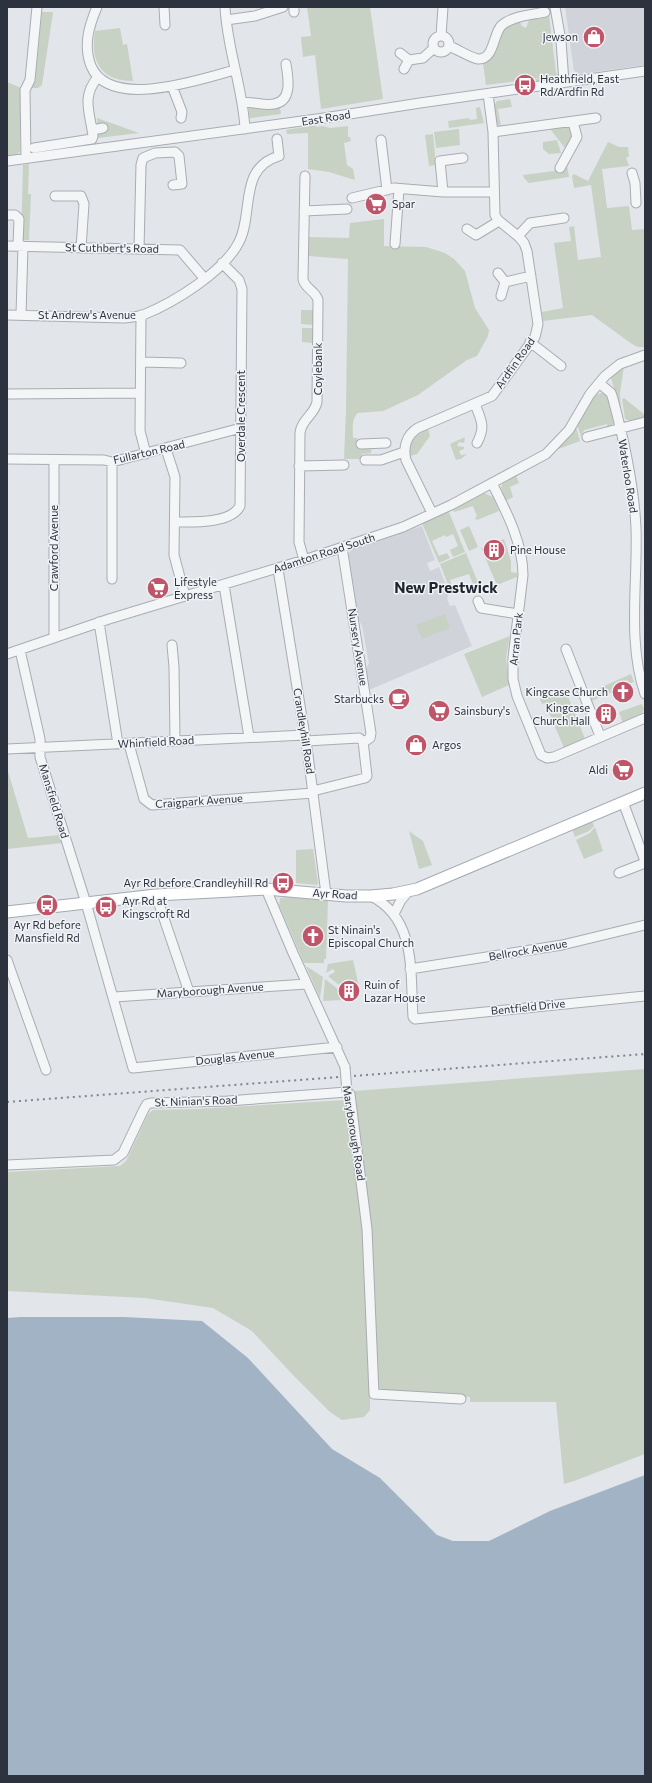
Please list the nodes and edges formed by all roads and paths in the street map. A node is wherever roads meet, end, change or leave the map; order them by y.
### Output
1 (37, 7) edge
2 (97, 7) edge
3 (164, 7) edge
4 (225, 7) edge
5 (283, 7) edge
6 (443, 7) edge
7 (555, 7) edge
8 (545, 12) dead end
9 (226, 20) junction
10 (162, 21) dead end
11 (441, 36) junction
12 (449, 46) junction
13 (434, 48) junction
14 (400, 53) dead end
15 (408, 60) junction
16 (286, 64) dead end
17 (404, 69) dead end
18 (235, 70) junction
19 (645, 71) edge
20 (98, 77) junction
21 (564, 82) junction
22 (172, 86) junction
23 (488, 94) junction
24 (242, 103) junction
25 (181, 118) dead end
26 (596, 118) dead end
27 (573, 122) junction
28 (103, 128) dead end
29 (245, 129) junction
30 (92, 130) junction
31 (493, 132) junction
32 (277, 139) dead end
33 (381, 140) dead end
34 (34, 148) dead end
35 (26, 158) junction
36 (463, 158) dead end
37 (7, 161) edge
38 (560, 168) dead end
39 (632, 173) dead end
40 (305, 176) dead end
41 (645, 182) edge
42 (635, 183) junction
43 (173, 185) dead end
44 (399, 189) junction
45 (387, 190) junction
46 (443, 192) junction
47 (493, 192) junction
48 (55, 196) dead end
49 (352, 198) dead end
50 (636, 203) dead end
51 (348, 209) dead end
52 (304, 210) junction
53 (7, 215) edge
54 (564, 218) dead end
55 (499, 221) junction
56 (386, 227) dead end
57 (396, 227) junction
58 (467, 229) dead end
59 (518, 236) junction
60 (395, 244) dead end
61 (7, 246) edge
62 (21, 246) junction
63 (81, 248) junction
64 (139, 249) junction
65 (222, 263) junction
66 (498, 273) dead end
67 (531, 276) junction
68 (204, 278) junction
69 (505, 282) junction
70 (501, 296) dead end
71 (7, 315) edge
72 (21, 315) junction
73 (141, 315) junction
74 (530, 342) junction
75 (645, 355) edge
76 (142, 362) junction
77 (181, 363) dead end
78 (561, 366) dead end
79 (599, 382) junction
80 (139, 393) junction
81 (7, 394) edge
82 (475, 404) junction
83 (645, 422) edge
84 (241, 428) junction
85 (620, 428) junction
86 (587, 437) dead end
87 (386, 443) dead end
88 (477, 443) dead end
89 (361, 444) dead end
90 (376, 444) junction
91 (166, 448) junction
92 (404, 452) junction
93 (146, 454) junction
94 (7, 459) edge
95 (54, 460) junction
96 (364, 460) dead end
97 (376, 460) junction
98 (112, 462) junction
99 (344, 465) dead end
100 (299, 466) junction
101 (492, 483) junction
102 (432, 513) junction
103 (175, 522) junction
104 (342, 548) junction
105 (304, 560) junction
106 (278, 569) junction
107 (640, 578) edge
108 (112, 579) dead end
109 (224, 585) junction
110 (185, 596) junction
111 (478, 601) dead end
112 (518, 614) junction
113 (99, 622) junction
114 (54, 637) junction
115 (566, 649) dead end
116 (20, 650) junction
117 (170, 651) dead end
118 (7, 654) edge
119 (645, 694) edge
120 (645, 718) edge
121 (600, 736) junction
122 (249, 737) junction
123 (305, 738) junction
124 (175, 741) junction
125 (364, 742) junction
126 (118, 744) junction
127 (129, 744) junction
128 (40, 747) junction
129 (7, 749) edge
130 (313, 792) junction
131 (645, 793) edge
132 (623, 802) junction
133 (645, 862) edge
134 (619, 873) dead end
135 (266, 889) junction
136 (408, 892) junction
137 (326, 894) junction
138 (156, 895) junction
139 (371, 896) junction
140 (86, 903) junction
141 (7, 912) edge
142 (394, 914) junction
143 (645, 925) edge
144 (7, 960) edge
145 (410, 969) junction
146 (306, 984) junction
147 (189, 992) junction
148 (645, 996) edge
149 (114, 997) junction
150 (337, 1047) junction
151 (133, 1068) joint
152 (46, 1070) dead end
153 (347, 1092) junction
154 (7, 1165) edge
155 (461, 1399) dead end

1 - 35 street
2 - 20 street
3 - 10 street
4 - 9 street
5 - 9 street
6 - 11 street
7 - 21 street
8 - 12 street
9 - 18 street
11 - 12 street
11 - 13 street
12 - 13 street
13 - 15 street
14 - 15 street
15 - 17 street
16 - 24 street
18 - 22 street
18 - 24 street
19 - 21 street, East Road
20 - 22 street
20 - 30 street
21 - 23 street, East Road
22 - 25 street
23 - 29 street, East Road
23 - 31 street
24 - 29 street
26 - 27 street
27 - 31 street
27 - 38 street
28 - 30 street
29 - 35 street, East Road
30 - 34 street
31 - 47 street
32 - 65 street, St Andrew's Avenue
33 - 45 street
35 - 37 street, East Road
36 - 46 street
39 - 42 street
40 - 52 street, Coylebank
41 - 42 street
42 - 50 street
43 - 64 street
44 - 45 street
44 - 46 street
44 - 57 street
45 - 49 street
46 - 47 street
47 - 55 street
48 - 63 street
51 - 52 street
52 - 100 street, Coylebank
53 - 62 street
54 - 59 street
55 - 58 street
55 - 59 street, Ardfin Road
56 - 57 street
57 - 60 street
59 - 67 street, Ardfin Road
61 - 62 street, St Cuthbert's Road
62 - 63 street, St Cuthbert's Road
62 - 72 street
63 - 64 street, St Cuthbert's Road
64 - 68 street, St Cuthbert's Road
65 - 68 street, St Andrew's Avenue
65 - 84 street, Overdale Crescent
66 - 69 street
67 - 69 street
67 - 74 street, Ardfin Road
68 - 73 street, St Andrew's Avenue
69 - 70 street
71 - 72 street, St Andrew's Avenue
72 - 73 street, St Andrew's Avenue
73 - 76 street
74 - 78 street
74 - 82 street, Ardfin Road
75 - 79 street, Adamton Road South
76 - 77 street
76 - 80 street
79 - 85 street, Waterloo Road
79 - 101 street, Adamton Road South
80 - 81 street
80 - 93 street
82 - 88 street
82 - 92 street, Ardfin Road
83 - 85 street
84 - 91 street, Fullarton Road
84 - 103 street, Overdale Crescent
85 - 86 street
85 - 107 street, Waterloo Road
87 - 90 street
89 - 90 street
90 - 97 street
91 - 93 street, Fullarton Road
91 - 103 street
92 - 97 street
92 - 102 street
93 - 98 street, Fullarton Road
94 - 95 street, Fullarton Road
95 - 98 street, Fullarton Road
95 - 114 street, Crawford Avenue
96 - 97 street
98 - 108 street
99 - 100 street
100 - 105 street, Coylebank
101 - 102 street, Adamton Road South
101 - 112 street, Arran Park
102 - 104 street, Adamton Road South
103 - 110 street
104 - 105 street, Adamton Road South
104 - 125 street, Nursery Avenue
105 - 106 street, Adamton Road South
106 - 109 street, Adamton Road South
106 - 123 street, Crandleyhill Road
107 - 119 street, Waterloo Road
109 - 110 street, Adamton Road South
109 - 122 street
110 - 113 street, Adamton Road South
111 - 112 street
112 - 121 street, Arran Park
113 - 114 street, Adamton Road South
113 - 126 street
114 - 116 street, Adamton Road South
115 - 121 street
116 - 118 street, Adamton Road South
116 - 128 street, Mansfield Road
117 - 124 street
120 - 121 street, Arran Park
122 - 123 street, Whinfield Road
122 - 124 street, Whinfield Road
123 - 125 street, Whinfield Road
123 - 130 street, Crandleyhill Road
124 - 127 street, Whinfield Road
125 - 130 street, Craigpark Avenue
126 - 127 street, Whinfield Road
126 - 128 street, Whinfield Road
127 - 130 street, Craigpark Avenue
128 - 129 street, Whinfield Road
128 - 140 street, Mansfield Road
130 - 137 street, Crandleyhill Road
131 - 132 main road, Ayr Road
132 - 133 street
132 - 136 main road, Ayr Road
133 - 134 street
135 - 137 main road, Ayr Road
135 - 138 main road, Ayr Road
135 - 146 street, Maryborough Road
136 - 139 main road, Ayr Road
136 - 142 street
137 - 139 main road, Ayr Road
138 - 140 main road, Ayr Road
138 - 147 street
139 - 142 street
140 - 141 main road, Ayr Road
140 - 149 street, Mansfield Road
142 - 145 street
143 - 145 street, Bellrock Avenue
144 - 152 street
145 - 148 street, Bentfield Drive
146 - 147 street, Maryborough Avenue
146 - 150 street, Maryborough Road
147 - 149 street, Maryborough Avenue
149 - 151 street, Mansfield Road
150 - 151 street, Douglas Avenue
150 - 153 street, Maryborough Road, bridge
153 - 154 street, St. Ninian's Road
153 - 155 street, Maryborough Road

